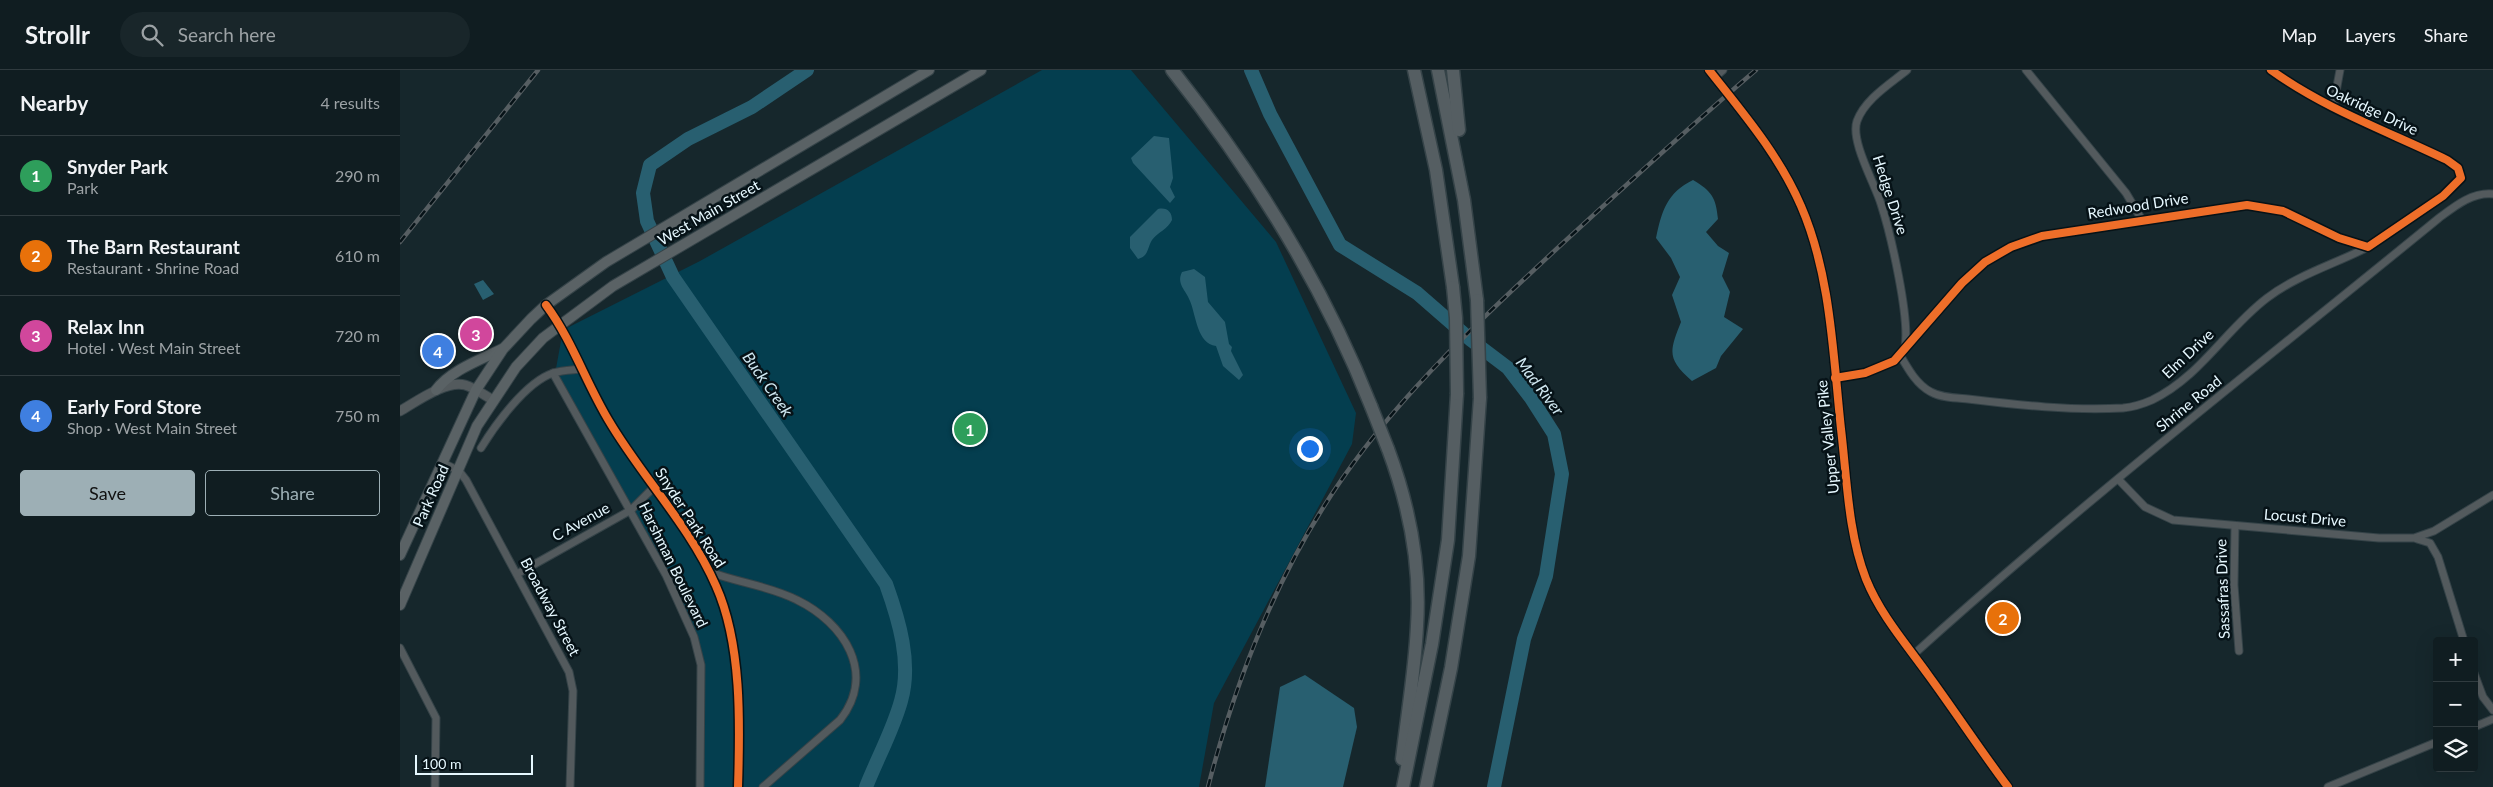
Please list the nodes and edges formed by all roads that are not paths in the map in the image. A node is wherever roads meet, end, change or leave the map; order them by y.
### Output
1 (929, 70) edge
2 (981, 70) edge
3 (1172, 70) edge
4 (1414, 70) edge
5 (1438, 70) edge
6 (1453, 70) edge
7 (1723, 70) edge
8 (1908, 70) edge
9 (2026, 70) edge
10 (2271, 70) edge
11 (2340, 70) edge
12 (1712, 74) edge
13 (2333, 108) junction
14 (2493, 194) edge
15 (1464, 200) junction
16 (2142, 220) junction
17 (2368, 247) junction
18 (546, 305) junction
19 (560, 324) junction
20 (503, 349) junction
21 (1902, 353) junction
22 (581, 369) junction
23 (553, 373) junction
24 (1835, 378) junction
25 (436, 390) junction
26 (476, 390) junction
27 (493, 400) junction
28 (400, 412) edge
29 (481, 448) dead end
30 (443, 463) junction
31 (459, 470) junction
32 (2118, 479) junction
33 (654, 487) junction
34 (2493, 495) edge
35 (631, 510) junction
36 (2235, 526) junction
37 (2414, 538) junction
38 (400, 555) edge
39 (710, 572) junction
40 (517, 574) junction
41 (400, 605) edge
42 (2463, 637) edge
43 (400, 648) edge
44 (2239, 651) dead end
45 (1914, 655) junction
46 (2477, 682) edge
47 (2493, 710) edge
48 (2493, 719) edge
49 (2478, 725) edge
50 (2433, 744) edge
51 (435, 787) edge
52 (570, 787) edge
53 (700, 787) edge
54 (738, 787) edge
55 (763, 787) edge
56 (1398, 787) edge
57 (1403, 787) edge
58 (1426, 787) edge
59 (2008, 787) edge
60 (2328, 787) edge

1 - 18 main road, West Main Street
2 - 19 main road, West Main Street
3 - 56 highway, bridge
4 - 57 highway, bridge
5 - 15 highway
6 - 15 highway
7 - 12 street
8 - 21 street, Hedge Drive
9 - 16 street
10 - 13 street, Oakridge Drive
11 - 13 street
12 - 24 street, Upper Valley Pike
13 - 17 street, Oakridge Drive
14 - 32 street, Shrine Road
15 - 58 highway, bridge
16 - 17 street, Redwood Drive
16 - 21 street, Redwood Drive
17 - 21 street, Elm Drive
18 - 19 street
18 - 20 main road, West Main Street
19 - 22 street
19 - 27 main road, West Main Street
20 - 25 main road
20 - 26 main road, West Main Street
21 - 24 street, Redwood Drive
22 - 23 street
22 - 33 street, Snyder Park Road
23 - 29 street
23 - 35 street, Harshman Boulevard
24 - 45 street, Upper Valley Pike
25 - 26 street
25 - 28 street
26 - 27 street
26 - 30 main road, Park Road
27 - 31 main road, Park Road
30 - 31 street
30 - 38 main road, Park Road
31 - 40 street, Broadway Street
31 - 41 main road, Park Road
32 - 36 street, Locust Drive
32 - 45 street, Shrine Road
33 - 35 street, C Avenue
33 - 39 street, Snyder Park Road
34 - 37 street, Locust Drive
35 - 40 street, C Avenue
35 - 53 street, Harshman Boulevard
36 - 37 street, Locust Drive
36 - 44 street, Sassafras Drive
37 - 42 street
39 - 54 street, Snyder Park Road
39 - 55 street, Snyder Park Road
40 - 52 street, Broadway Street
43 - 51 street
45 - 59 street, Upper Valley Pike
46 - 47 street
48 - 49 street
50 - 60 street

